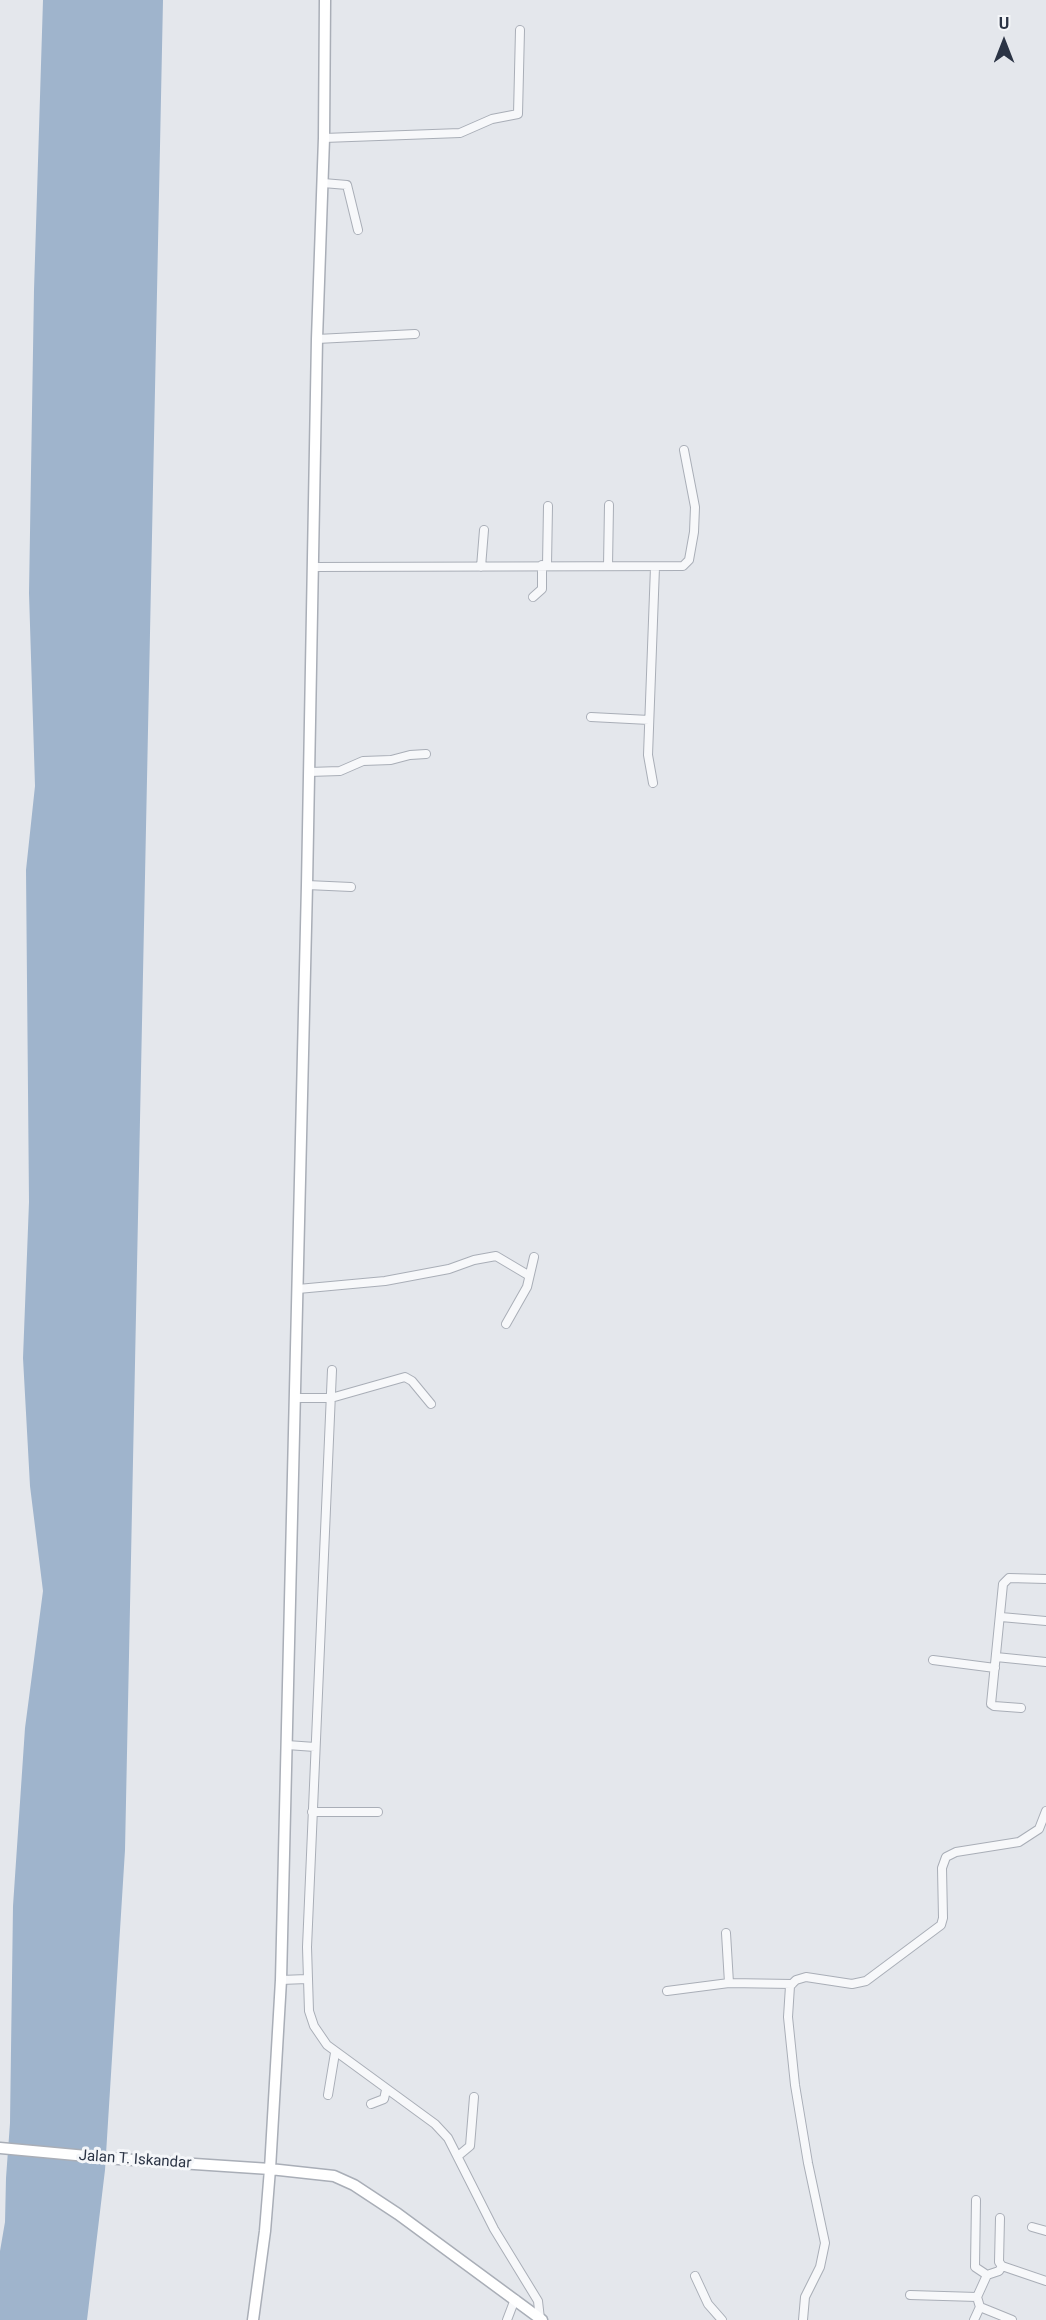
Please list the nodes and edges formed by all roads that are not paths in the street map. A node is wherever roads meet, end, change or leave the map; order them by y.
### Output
1 (324, 0) edge
2 (520, 30) dead end
3 (327, 138) junction
4 (328, 183) junction
5 (358, 230) dead end
6 (415, 334) dead end
7 (317, 339) junction
8 (684, 450) dead end
9 (609, 505) dead end
10 (548, 506) dead end
11 (484, 530) dead end
12 (544, 565) junction
13 (608, 566) junction
14 (318, 567) junction
15 (481, 567) junction
16 (655, 567) junction
17 (533, 597) dead end
18 (591, 717) dead end
19 (649, 720) junction
20 (426, 754) dead end
21 (313, 772) junction
22 (653, 783) dead end
23 (307, 885) junction
24 (351, 887) dead end
25 (534, 1257) dead end
26 (528, 1275) junction
27 (298, 1289) junction
28 (506, 1324) dead end
29 (332, 1370) dead end
30 (299, 1398) junction
31 (330, 1398) junction
32 (431, 1404) dead end
33 (1046, 1579) edge
34 (1001, 1617) junction
35 (1046, 1621) edge
36 (996, 1657) junction
37 (933, 1660) dead end
38 (1046, 1662) edge
39 (995, 1668) junction
40 (1021, 1708) dead end
41 (291, 1745) junction
42 (314, 1746) junction
43 (1046, 1810) edge
44 (312, 1812) junction
45 (378, 1812) dead end
46 (726, 1933) dead end
47 (307, 1979) junction
48 (281, 1980) junction
49 (729, 1983) junction
50 (792, 1984) junction
51 (667, 1991) dead end
52 (335, 2053) junction
53 (386, 2090) junction
54 (328, 2095) dead end
55 (474, 2097) dead end
56 (371, 2104) dead end
57 (0, 2148) edge
58 (458, 2156) junction
59 (270, 2169) junction
60 (976, 2200) dead end
61 (1000, 2218) dead end
62 (1032, 2228) dead end
63 (1046, 2231) edge
64 (1002, 2266) junction
65 (987, 2275) junction
66 (695, 2276) dead end
67 (1046, 2281) edge
68 (910, 2295) dead end
69 (977, 2297) junction
70 (515, 2299) junction
71 (980, 2307) junction
72 (541, 2319) edge
73 (253, 2320) edge
74 (507, 2320) edge
75 (722, 2320) edge
76 (803, 2320) edge
77 (974, 2320) edge
78 (1012, 2320) edge

1 - 3 street
2 - 3 street
3 - 4 street
4 - 5 street
4 - 7 street
6 - 7 street
7 - 14 street
8 - 16 street
9 - 13 street
10 - 12 street
11 - 15 street
12 - 13 street
12 - 15 street
12 - 17 street
13 - 16 street
14 - 15 street
14 - 21 street
16 - 19 street
18 - 19 street
19 - 22 street
20 - 21 street
21 - 23 street
23 - 24 street
23 - 27 street
25 - 26 street
26 - 27 street
26 - 28 street
27 - 30 street
29 - 31 street
30 - 31 street
30 - 41 street
31 - 32 street
31 - 42 street
33 - 34 street
34 - 35 street
34 - 36 street
36 - 38 street
36 - 39 street
37 - 39 street
39 - 40 street
41 - 42 street
41 - 48 street
42 - 44 street
43 - 50 street
44 - 45 street
44 - 47 street
46 - 49 street
47 - 48 street
47 - 52 street
48 - 59 street
49 - 50 street
49 - 51 street
50 - 76 street
52 - 53 street
52 - 54 street
53 - 56 street
53 - 58 street
55 - 58 street
57 - 59 street, Jalan T. Iskandar
58 - 72 street
59 - 70 street, Jalan T. Iskandar
59 - 73 street
60 - 65 street
61 - 64 street
62 - 63 street
64 - 65 street
64 - 67 street
65 - 69 street
66 - 75 street
68 - 69 street
69 - 71 street
70 - 72 street, Jalan T. Iskandar
70 - 74 street
71 - 77 street
71 - 78 street

